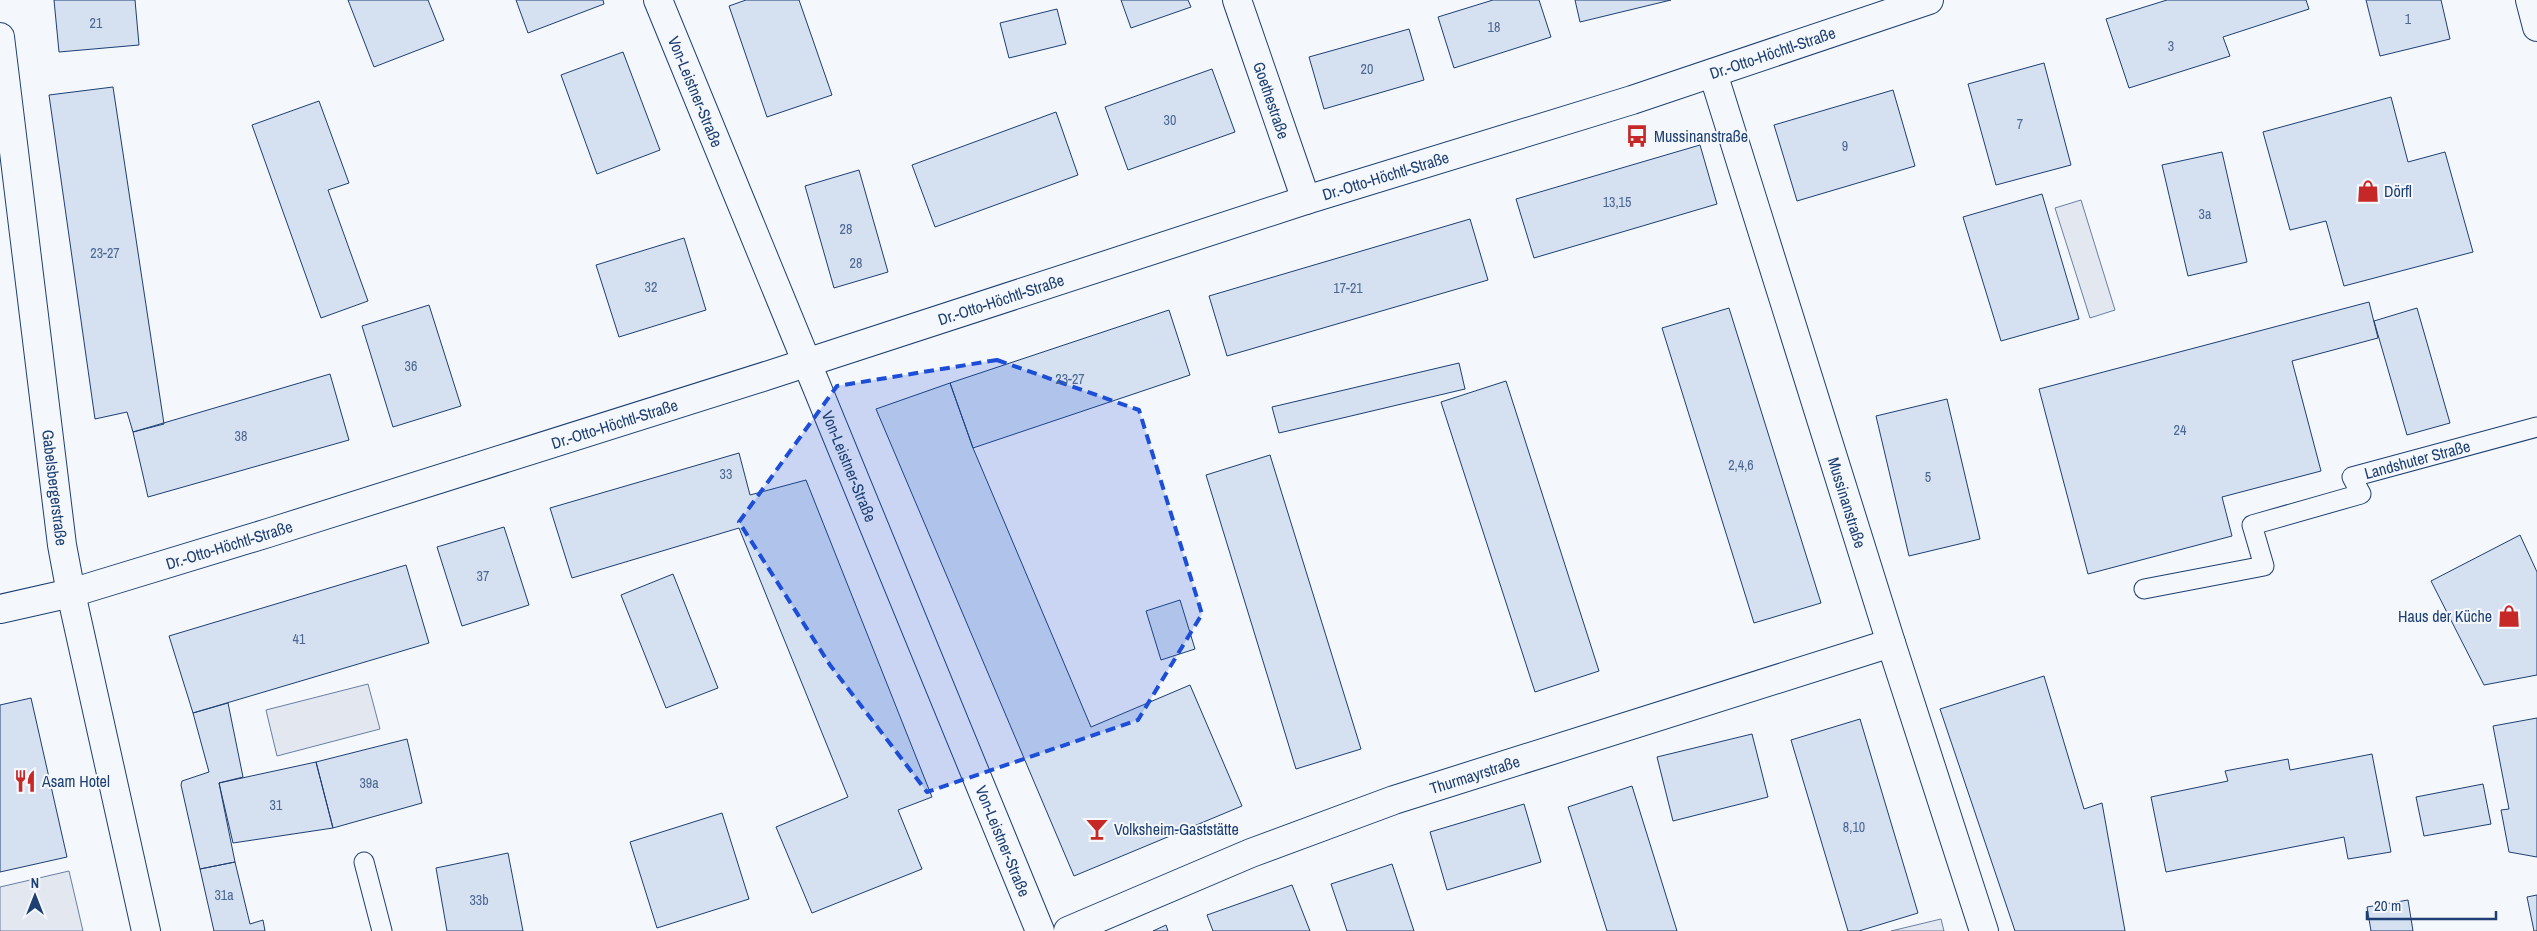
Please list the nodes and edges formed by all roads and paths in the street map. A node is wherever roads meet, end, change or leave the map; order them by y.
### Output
1 (658, 0) edge
2 (1237, 0) edge
3 (1929, 0) edge
4 (2530, 0) edge
5 (2537, 27) edge
6 (0, 37) edge
7 (1713, 73) junction
8 (2, 74) edge
9 (1306, 200) junction
10 (806, 363) junction
11 (2537, 428) edge
12 (2144, 589) dead end
13 (71, 593) junction
14 (0, 608) edge
15 (1891, 643) junction
16 (364, 862) dead end
17 (146, 931) edge
18 (382, 931) edge
19 (1040, 931) edge
20 (1068, 931) edge
21 (1984, 931) edge

1 - 10 street, Von-Leistner-Straße
2 - 9 street, Goethestraße
3 - 7 street, Dr.-Otto-Höchtl-Straße
4 - 5 street
6 - 8 street, Gabelsbergerstraße
7 - 9 street, Dr.-Otto-Höchtl-Straße
7 - 15 street, Mussinanstraße
8 - 13 street, Gabelsbergerstraße
9 - 10 street, Dr.-Otto-Höchtl-Straße
10 - 13 street, Dr.-Otto-Höchtl-Straße
10 - 19 street, Von-Leistner-Straße
11 - 12 lane, Landshuter Straße
13 - 14 street, Dr.-Otto-Höchtl-Straße
13 - 17 street, Gabelsbergerstraße
15 - 20 street, Thurmayrstraße
15 - 21 street, Mussinanstraße
16 - 18 lane

